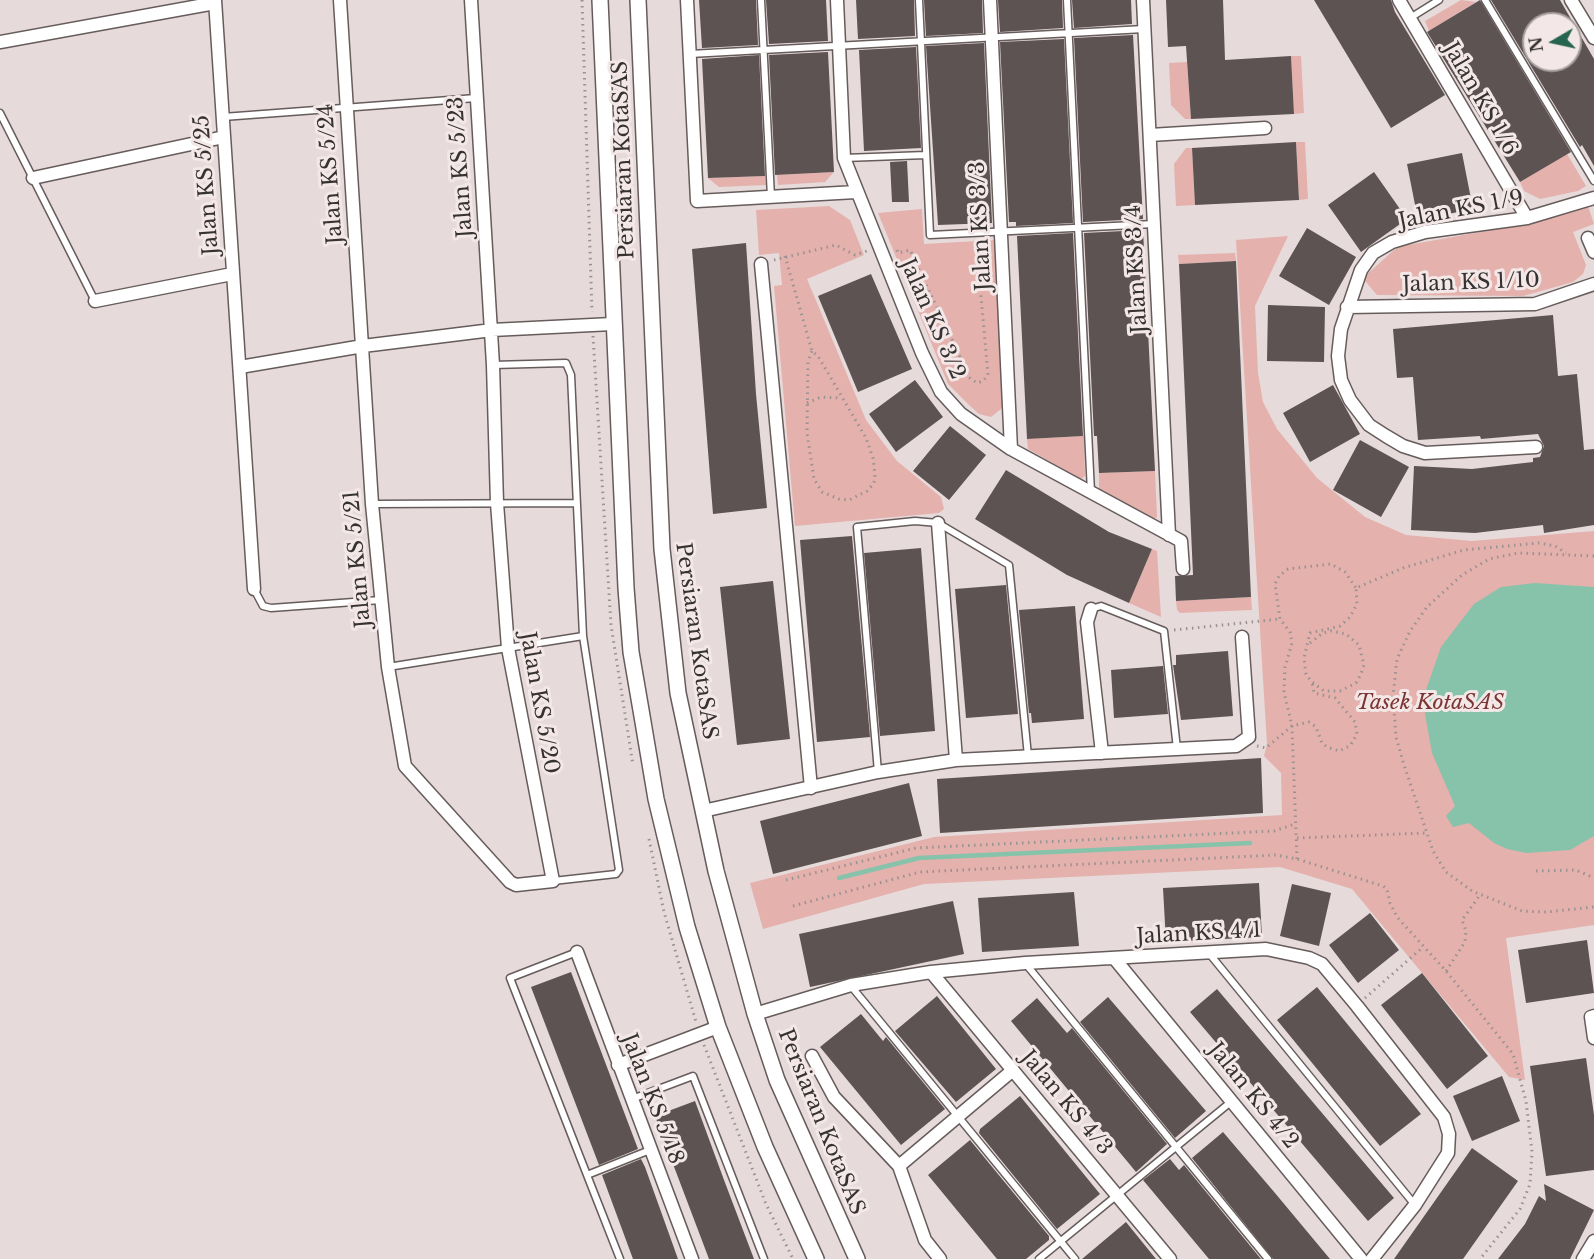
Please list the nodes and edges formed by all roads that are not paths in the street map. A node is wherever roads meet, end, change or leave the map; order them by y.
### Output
1 (340, 0) edge
2 (471, 0) edge
3 (600, 0) edge
4 (638, 0) edge
5 (687, 0) edge
6 (761, 0) edge
7 (837, 0) edge
8 (919, 0) edge
9 (990, 0) edge
10 (1067, 0) edge
11 (1143, 0) edge
12 (1399, 0) edge
13 (1439, 0) edge
14 (1485, 0) edge
15 (1571, 0) edge
16 (215, 1) edge
17 (1410, 18) junction
18 (1145, 29) junction
19 (1068, 34) junction
20 (992, 37) junction
21 (1594, 38) edge
22 (0, 42) edge
23 (921, 42) junction
24 (839, 46) junction
25 (764, 50) junction
26 (690, 54) junction
27 (476, 98) junction
28 (345, 108) junction
29 (0, 113) edge
30 (222, 117) junction
31 (1265, 128) dead end
32 (1150, 135) junction
33 (224, 137) junction
34 (926, 155) junction
35 (844, 158) junction
36 (33, 178) junction
37 (1594, 181) edge
38 (856, 192) junction
39 (771, 197) junction
40 (1594, 198) edge
41 (1527, 218) junction
42 (1155, 224) junction
43 (1078, 227) junction
44 (1001, 232) junction
45 (1588, 238) dead end
46 (1594, 252) edge
47 (761, 264) road end
48 (232, 274) junction
49 (1594, 284) edge
50 (95, 302) joint
51 (1347, 307) junction
52 (612, 324) junction
53 (492, 330) junction
54 (363, 346) junction
55 (494, 365) junction
56 (240, 367) junction
57 (1536, 447) dead end
58 (1011, 449) junction
59 (1091, 495) junction
60 (575, 503) junction
61 (372, 504) junction
62 (497, 504) junction
63 (938, 523) junction
64 (1169, 536) junction
65 (1183, 569) dead end
66 (254, 589) joint
67 (381, 600) junction
68 (1091, 609) joint
69 (583, 636) junction
70 (1242, 637) dead end
71 (507, 648) junction
72 (388, 667) junction
73 (1177, 750) junction
74 (1102, 753) junction
75 (1028, 756) junction
76 (956, 760) junction
77 (878, 772) junction
78 (811, 788) junction
79 (703, 811) junction
80 (553, 881) junction
81 (1208, 951) junction
82 (577, 952) joint
83 (1114, 958) junction
84 (1025, 963) junction
85 (931, 972) junction
86 (851, 985) junction
87 (755, 1014) junction
88 (1592, 1017) edge
89 (718, 1027) junction
90 (1594, 1038) edge
91 (812, 1056) dead end
92 (618, 1065) junction
93 (1013, 1070) junction
94 (632, 1100) junction
95 (1232, 1101) junction
96 (958, 1116) junction
97 (1176, 1147) junction
98 (650, 1150) junction
99 (899, 1166) junction
100 (587, 1175) junction
101 (1117, 1195) junction
102 (1415, 1204) junction
103 (1060, 1241) junction
104 (1594, 1241) edge
105 (620, 1259) edge
106 (692, 1259) edge
107 (764, 1259) edge
108 (816, 1259) edge
109 (857, 1259) edge
110 (940, 1259) edge
111 (1039, 1259) edge
112 (1075, 1259) edge
113 (1170, 1259) edge
114 (1268, 1259) edge
115 (1361, 1259) edge
116 (1372, 1259) edge
117 (1583, 1259) edge

1 - 28 street, Jalan KS 5/24
2 - 27 street, Jalan KS 5/23
3 - 52 street, Persiaran KotaSAS
4 - 79 street, Persiaran KotaSAS
5 - 26 street
6 - 25 lane
7 - 24 street, Jalan KS 3/2
8 - 23 lane
9 - 20 street, Jalan KS 3/3
10 - 19 lane
11 - 18 street, Jalan KS 3/4
12 - 17 street, Jalan KS 1/6
13 - 17 lane
14 - 37 lane
15 - 21 street
16 - 22 street
16 - 30 street, Jalan KS 5/25
17 - 41 street, Jalan KS 1/6
18 - 19 lane
18 - 32 street, Jalan KS 3/4
19 - 20 lane
19 - 43 lane
20 - 23 lane
20 - 44 street, Jalan KS 3/3
23 - 24 lane
23 - 34 lane
24 - 25 lane
24 - 35 street, Jalan KS 3/2
25 - 26 lane
25 - 39 lane
26 - 39 street
27 - 28 lane
27 - 53 street, Jalan KS 5/23
28 - 30 lane
28 - 54 street, Jalan KS 5/24
29 - 36 lane
30 - 33 street, Jalan KS 5/25
31 - 32 street
32 - 42 street, Jalan KS 3/4
33 - 36 street
33 - 48 street, Jalan KS 5/25
34 - 35 lane
34 - 44 lane
35 - 38 street, Jalan KS 3/2
36 - 50 lane
38 - 39 street
38 - 58 street, Jalan KS 3/2
40 - 41 street, Jalan KS 1/9
41 - 51 street, Jalan KS 1/9
42 - 43 lane
42 - 64 street, Jalan KS 3/4
43 - 44 lane
43 - 59 lane
44 - 58 street, Jalan KS 3/3
45 - 46 street
47 - 78 street
48 - 50 street
48 - 56 street, Jalan KS 5/25
49 - 51 street, Jalan KS 1/10
51 - 57 street, Jalan KS 1/9
52 - 53 street
52 - 89 street, Persiaran KotaSAS
53 - 54 street
53 - 55 street, Jalan KS 5/20
54 - 56 street
54 - 61 street, Jalan KS 5/21
55 - 60 lane
55 - 62 street, Jalan KS 5/20
56 - 66 street, Jalan KS 5/25
58 - 59 street, Jalan KS 3/2
59 - 64 street, Jalan KS 3/2
60 - 62 lane
60 - 69 lane
61 - 62 lane
61 - 67 street, Jalan KS 5/21
62 - 71 street, Jalan KS 5/20
63 - 75 lane
63 - 76 street
63 - 77 lane
64 - 65 street
66 - 67 lane
67 - 72 street, Jalan KS 5/21
68 - 73 lane
68 - 74 street
69 - 71 lane
69 - 80 lane
70 - 73 street
71 - 72 lane
71 - 80 street, Jalan KS 5/20
72 - 80 street, Jalan KS 5/21
73 - 74 street
74 - 75 street
75 - 76 street
76 - 77 street
77 - 78 street
78 - 79 street
79 - 87 street, Persiaran KotaSAS
81 - 83 street, Jalan KS 4/1
81 - 102 lane
81 - 102 street, Jalan KS 4/1
82 - 92 street, Jalan KS 5/18
82 - 100 lane
83 - 84 street, Jalan KS 4/1
83 - 95 street, Jalan KS 4/2
84 - 85 street, Jalan KS 4/1
84 - 97 lane
85 - 86 street, Jalan KS 4/1
85 - 93 street, Jalan KS 4/3
86 - 87 street, Jalan KS 4/1
86 - 96 lane
87 - 109 street, Persiaran KotaSAS
88 - 90 street
89 - 92 street
89 - 108 street, Persiaran KotaSAS
91 - 99 street
92 - 94 street, Jalan KS 5/18
93 - 96 street
93 - 101 street, Jalan KS 4/3
94 - 98 street, Jalan KS 5/18
94 - 107 lane
95 - 97 lane
95 - 115 street, Jalan KS 4/2
96 - 99 street
96 - 103 lane
97 - 101 lane
97 - 114 lane
98 - 100 lane
98 - 106 street, Jalan KS 5/18
99 - 110 street
100 - 105 lane
101 - 103 lane
101 - 113 street, Jalan KS 4/3
102 - 116 street, Jalan KS 4/1
103 - 111 lane
103 - 112 lane
104 - 117 street

